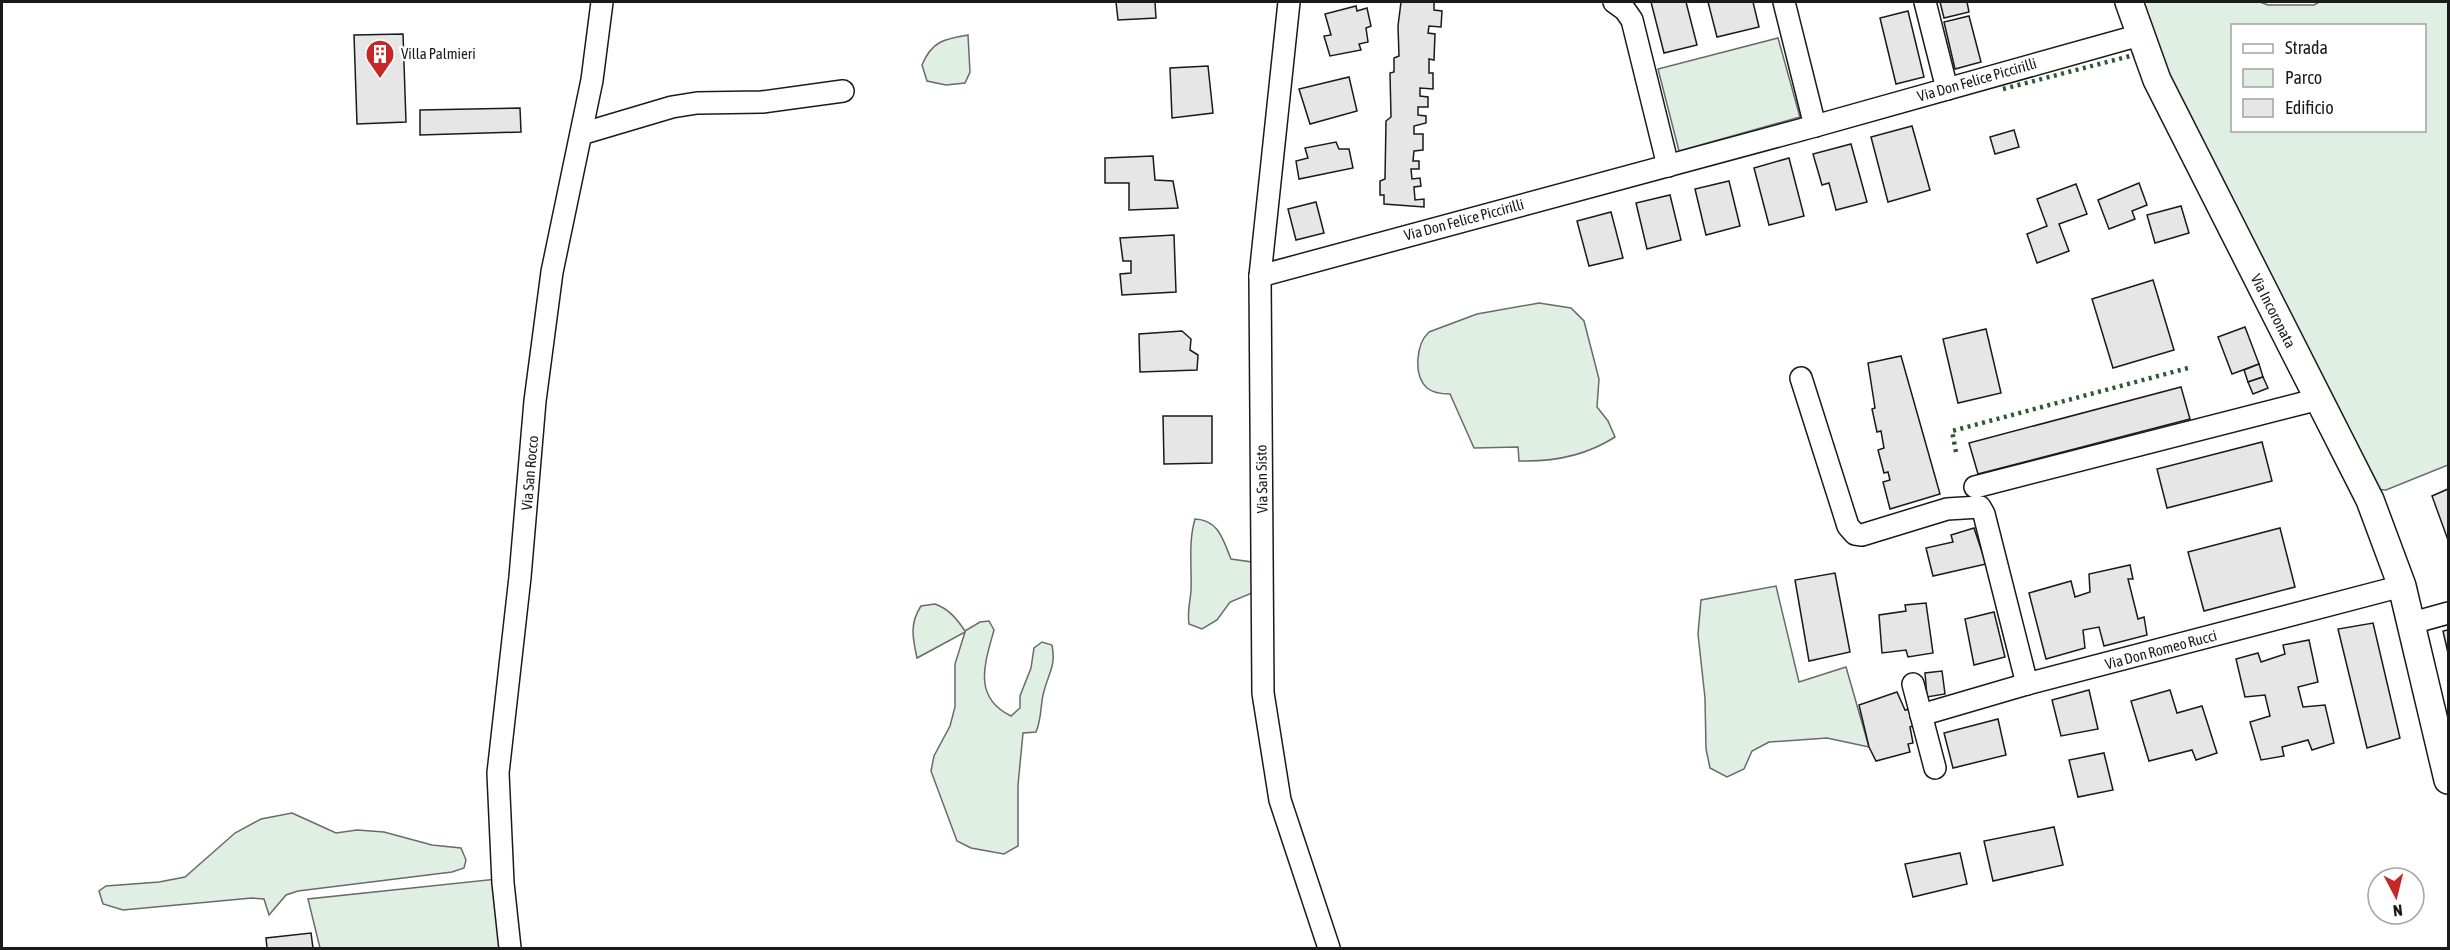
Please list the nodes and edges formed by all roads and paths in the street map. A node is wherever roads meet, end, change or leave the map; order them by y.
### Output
1 (602, 2) edge
2 (1289, 2) edge
3 (1614, 2) edge
4 (1784, 2) edge
5 (1925, 2) edge
6 (2129, 2) edge
7 (2139, 34) junction
8 (1947, 89) junction
9 (843, 91) dead end
10 (1815, 126) junction
11 (581, 134) junction
12 (1668, 166) junction
13 (1260, 276) junction
14 (1801, 378) dead end
15 (2319, 399) junction
16 (1974, 487) dead end
17 (2402, 586) junction
18 (2448, 613) edge
19 (2412, 623) junction
20 (1913, 684) dead end
21 (2027, 684) junction
22 (1921, 715) junction
23 (1935, 768) dead end
24 (2448, 780) edge
25 (510, 948) edge
26 (1329, 948) edge

1 - 11 street, Via San Rocco
2 - 13 street, Via San Sisto
3 - 12 street
4 - 10 street
5 - 8 street
6 - 7 main road, Via Incoronata
7 - 8 street, Via Don Felice Piccirilli
7 - 15 main road, Via Incoronata
8 - 10 street, Via Don Felice Piccirilli
9 - 11 street
10 - 12 street, Via Don Felice Piccirilli
11 - 25 street, Via San Rocco
12 - 13 street, Via Don Felice Piccirilli
13 - 26 street, Via San Sisto
14 - 21 street
15 - 16 street
15 - 17 main road, Via Incoronata
17 - 19 main road, Via Incoronata
17 - 21 street, Via Don Romeo Rucci
18 - 19 street
19 - 24 main road, Via Incoronata
20 - 22 street
21 - 22 street, Via Don Romeo Rucci
22 - 23 street

